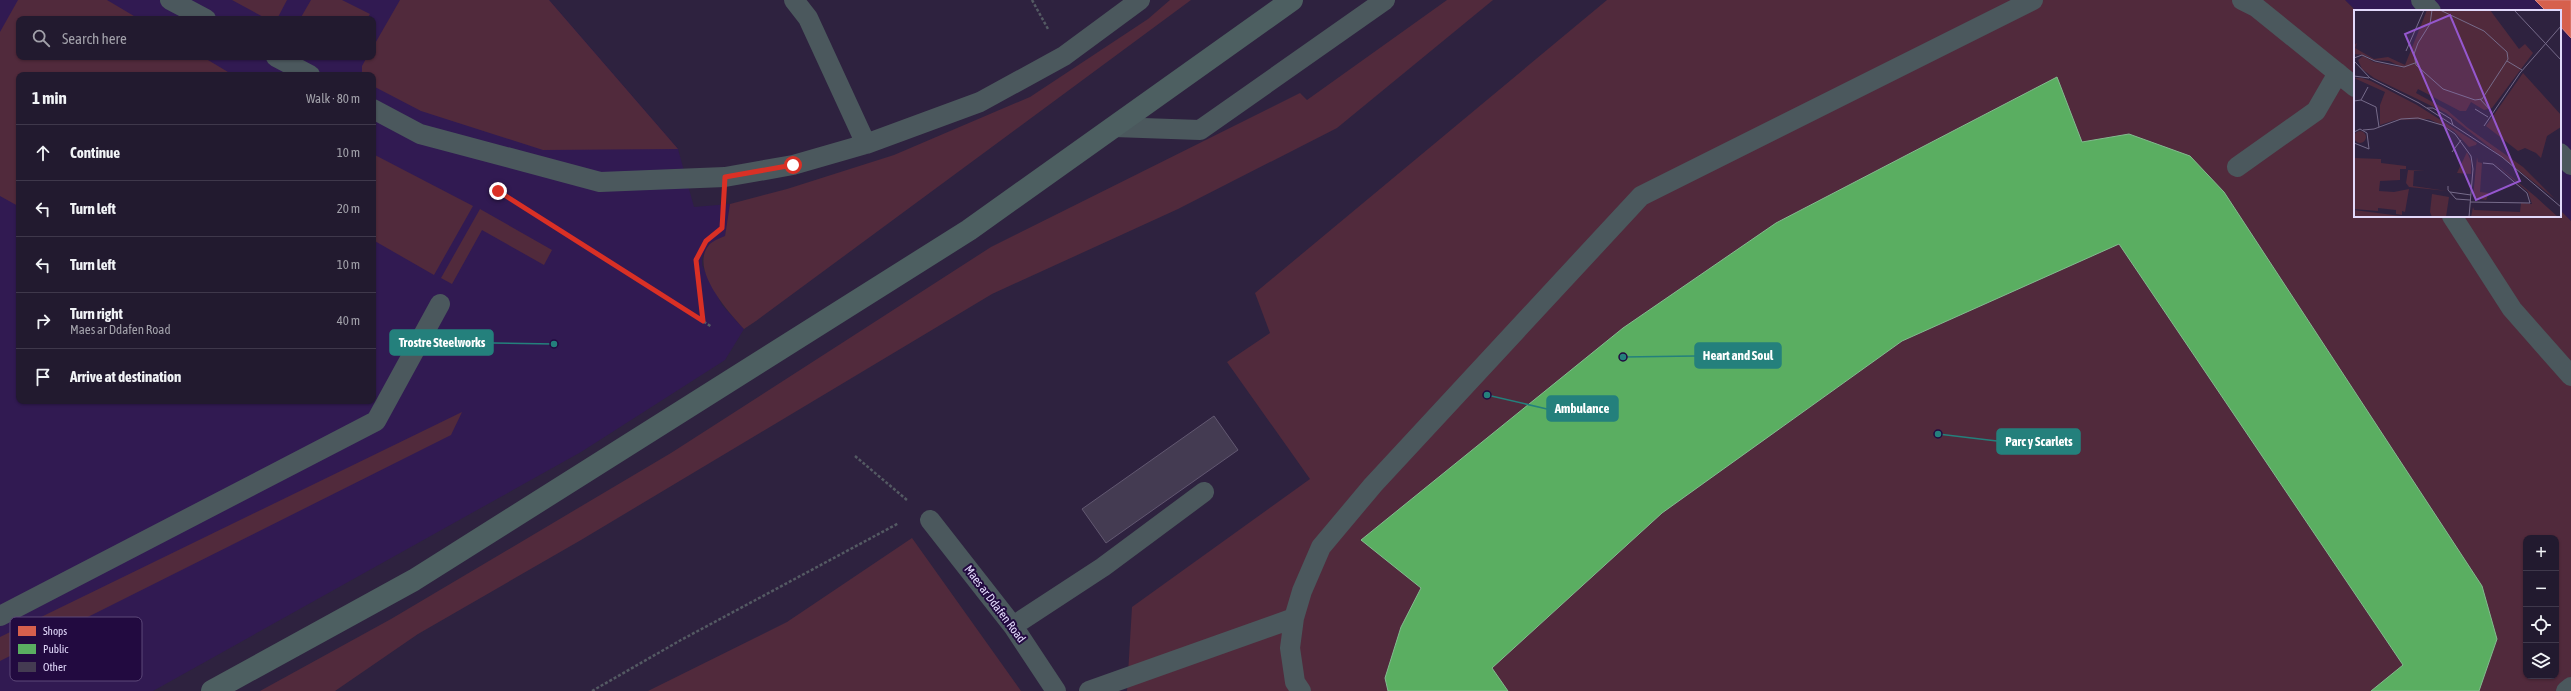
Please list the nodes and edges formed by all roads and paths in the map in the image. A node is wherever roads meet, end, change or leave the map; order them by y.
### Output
1 (170, 0) edge
2 (794, 0) edge
3 (1140, 0) edge
4 (1292, 0) edge
5 (1385, 0) edge
6 (2033, 0) edge
7 (2242, 0) edge
8 (2421, 0) edge
9 (2430, 10) edge
10 (200, 16) edge
11 (282, 60) edge
12 (304, 72) edge
13 (2338, 73) junction
14 (2354, 86) edge
15 (376, 111) edge
16 (1114, 127) junction
17 (866, 144) junction
18 (2561, 154) edge
19 (2571, 165) edge
20 (2237, 167) dead end
21 (725, 177) junction
22 (491, 186) dead end
23 (2453, 217) edge
24 (440, 304) dead end
25 (703, 321) junction
26 (712, 327) dead end
27 (2571, 376) edge
28 (855, 456) dead end
29 (1204, 492) dead end
30 (908, 500) dead end
31 (930, 520) dead end
32 (902, 521) dead end
33 (0, 616) edge
34 (1294, 618) junction
35 (1013, 626) junction
36 (2571, 687) edge
37 (212, 691) edge
38 (592, 691) edge
39 (1056, 691) edge
40 (1089, 691) edge
41 (1301, 691) edge
42 (2566, 691) edge

1 - 10 lane
2 - 17 lane
3 - 17 lane
4 - 16 main road
5 - 16 lane
6 - 34 lane
7 - 13 lane
8 - 9 lane
11 - 12 lane
13 - 14 lane
13 - 20 lane
15 - 21 lane
16 - 37 main road
17 - 21 lane
18 - 19 lane
21 - 25 path
22 - 25 path
23 - 27 lane
24 - 33 lane
25 - 26 path
28 - 30 path
29 - 35 lane
31 - 35 lane, Maes ar Ddafen Road
32 - 38 path
34 - 40 lane
34 - 41 lane
35 - 39 lane, Maes ar Ddafen Road
36 - 42 lane

